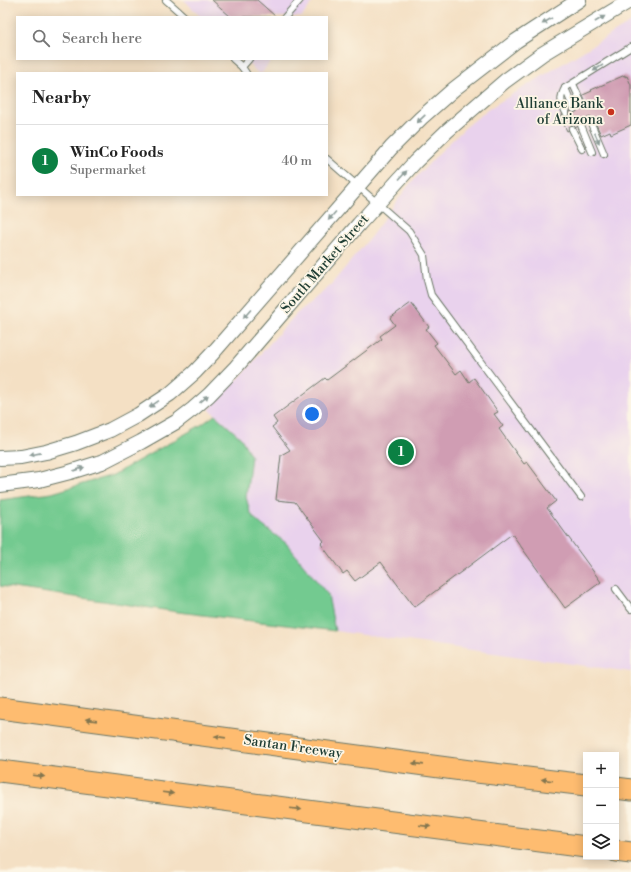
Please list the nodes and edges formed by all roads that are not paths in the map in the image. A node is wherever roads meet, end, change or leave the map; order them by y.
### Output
1 (166, 0) edge
2 (300, 0) edge
3 (579, 0) edge
4 (631, 0) edge
5 (184, 16) edge
6 (286, 16) edge
7 (631, 47) edge
8 (234, 60) edge
9 (248, 60) edge
10 (242, 67) junction
11 (245, 72) edge
12 (573, 84) junction
13 (565, 88) junction
14 (583, 106) dead end
15 (574, 109) dead end
16 (566, 113) dead end
17 (590, 121) dead end
18 (581, 125) dead end
19 (572, 129) dead end
20 (582, 148) dead end
21 (592, 152) dead end
22 (604, 154) dead end
23 (328, 161) edge
24 (358, 187) junction
25 (377, 204) junction
26 (0, 458) edge
27 (0, 485) edge
28 (581, 497) dead end
29 (616, 589) dead end
30 (631, 609) edge
31 (0, 708) edge
32 (0, 771) edge
33 (583, 785) edge
34 (619, 788) edge
35 (631, 790) edge
36 (583, 847) edge
37 (619, 851) edge
38 (631, 853) edge

1 - 5 lane
2 - 6 lane
3 -> 24 street, South Market Street
25 -> 4 street, South Market Street
7 -> 12 lane
8 - 10 lane
9 - 10 lane
10 - 11 lane
12 - 13 lane
12 - 14 lane
13 - 15 lane
13 - 16 lane
17 -> 22 lane
18 - 21 lane
19 - 20 lane
23 - 24 lane
24 - 25 lane
24 -> 26 street, South Market Street
27 -> 25 street, South Market Street
25 - 28 lane
29 - 30 lane
33 -> 31 highway, Santan Freeway
32 -> 36 highway
34 - 35 highway
37 - 38 highway

